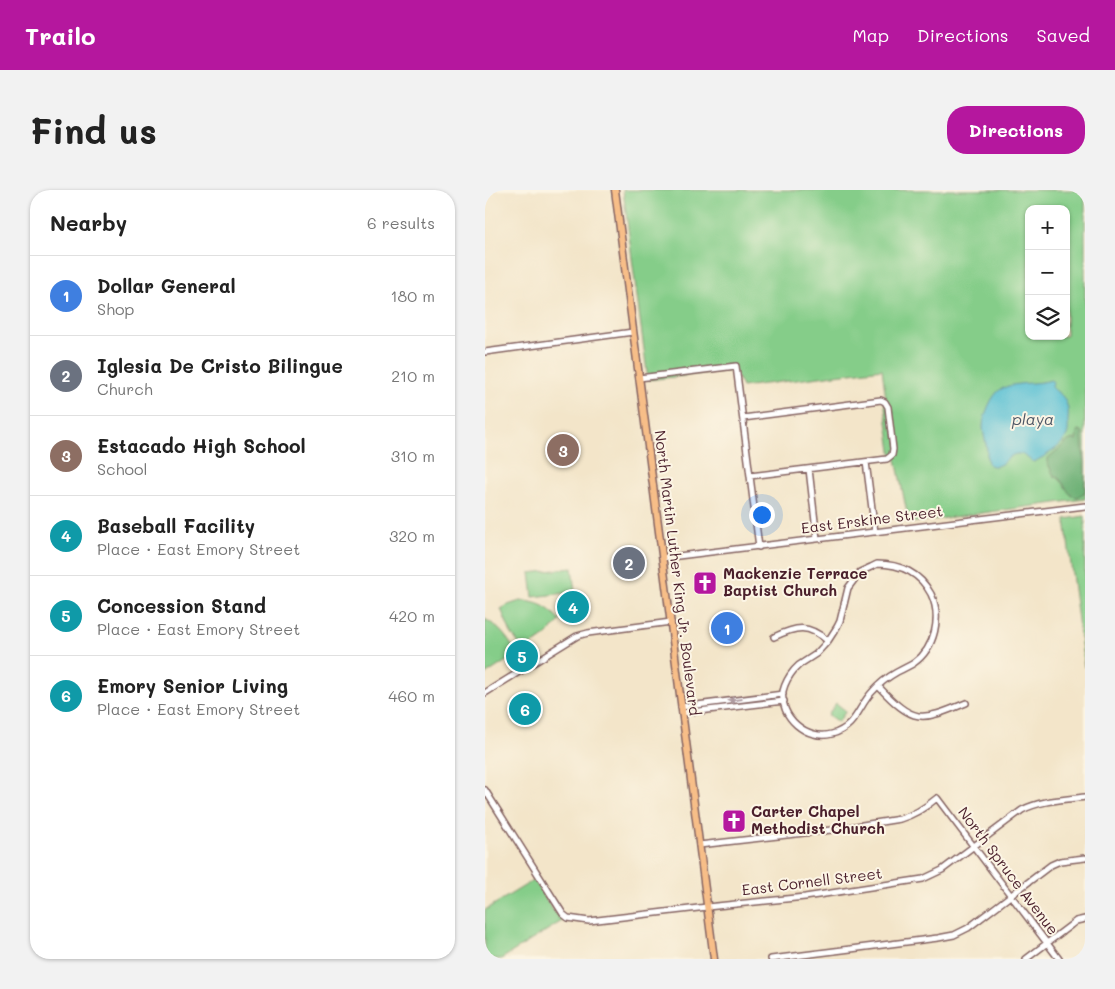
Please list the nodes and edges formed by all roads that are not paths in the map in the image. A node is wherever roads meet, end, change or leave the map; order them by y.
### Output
1 (615, 190) edge
2 (633, 332) junction
3 (485, 352) edge
4 (639, 378) junction
5 (743, 418) junction
6 (866, 462) junction
7 (809, 469) junction
8 (750, 476) junction
9 (1085, 506) edge
10 (875, 532) junction
11 (817, 539) junction
12 (759, 547) junction
13 (662, 558) junction
14 (671, 622) junction
15 (774, 637) dead end
16 (828, 640) junction
17 (878, 686) junction
18 (485, 693) edge
19 (783, 694) junction
20 (784, 700) junction
21 (966, 703) dead end
22 (681, 710) junction
23 (485, 790) edge
24 (1085, 797) edge
25 (699, 845) junction
26 (974, 846) junction
27 (1085, 858) edge
28 (1011, 895) junction
29 (707, 907) junction
30 (1085, 919) edge
31 (1047, 943) junction
32 (810, 957) edge
33 (714, 959) edge
34 (771, 959) edge
35 (1027, 959) edge
36 (1059, 959) edge

1 - 2 main road, North Martin Luther King Jr. Boulevard
2 - 3 street
2 - 4 main road, North Martin Luther King Jr. Boulevard
4 - 5 street
4 - 13 main road, North Martin Luther King Jr. Boulevard
5 - 6 street
5 - 8 street
6 - 7 street
6 - 10 street
7 - 8 street
7 - 11 street
8 - 12 street
9 - 10 street, East Erskine Street
10 - 11 street, East Erskine Street
11 - 12 street, East Erskine Street
12 - 13 street, East Erskine Street
13 - 14 main road, North Martin Luther King Jr. Boulevard
14 - 18 street
14 - 22 main road, North Martin Luther King Jr. Boulevard
15 - 16 street
16 - 17 street
16 - 19 street
17 - 20 street
17 - 21 street
19 - 20 street
19 -> 22 street
20 - 22 street
22 - 25 main road, North Martin Luther King Jr. Boulevard
23 - 29 street, East Cornell Street
24 - 26 street, East Cornell Street
25 - 26 street, North Spruce Avenue
25 - 29 main road, North Martin Luther King Jr. Boulevard
26 - 28 street, North Spruce Avenue
26 - 29 street, East Cornell Street
27 - 28 street
28 - 31 street, North Spruce Avenue
28 - 32 street
29 - 33 main road, North Martin Luther King Jr. Boulevard
30 - 31 street
31 - 35 street
31 - 36 street, North Spruce Avenue
32 - 34 street

